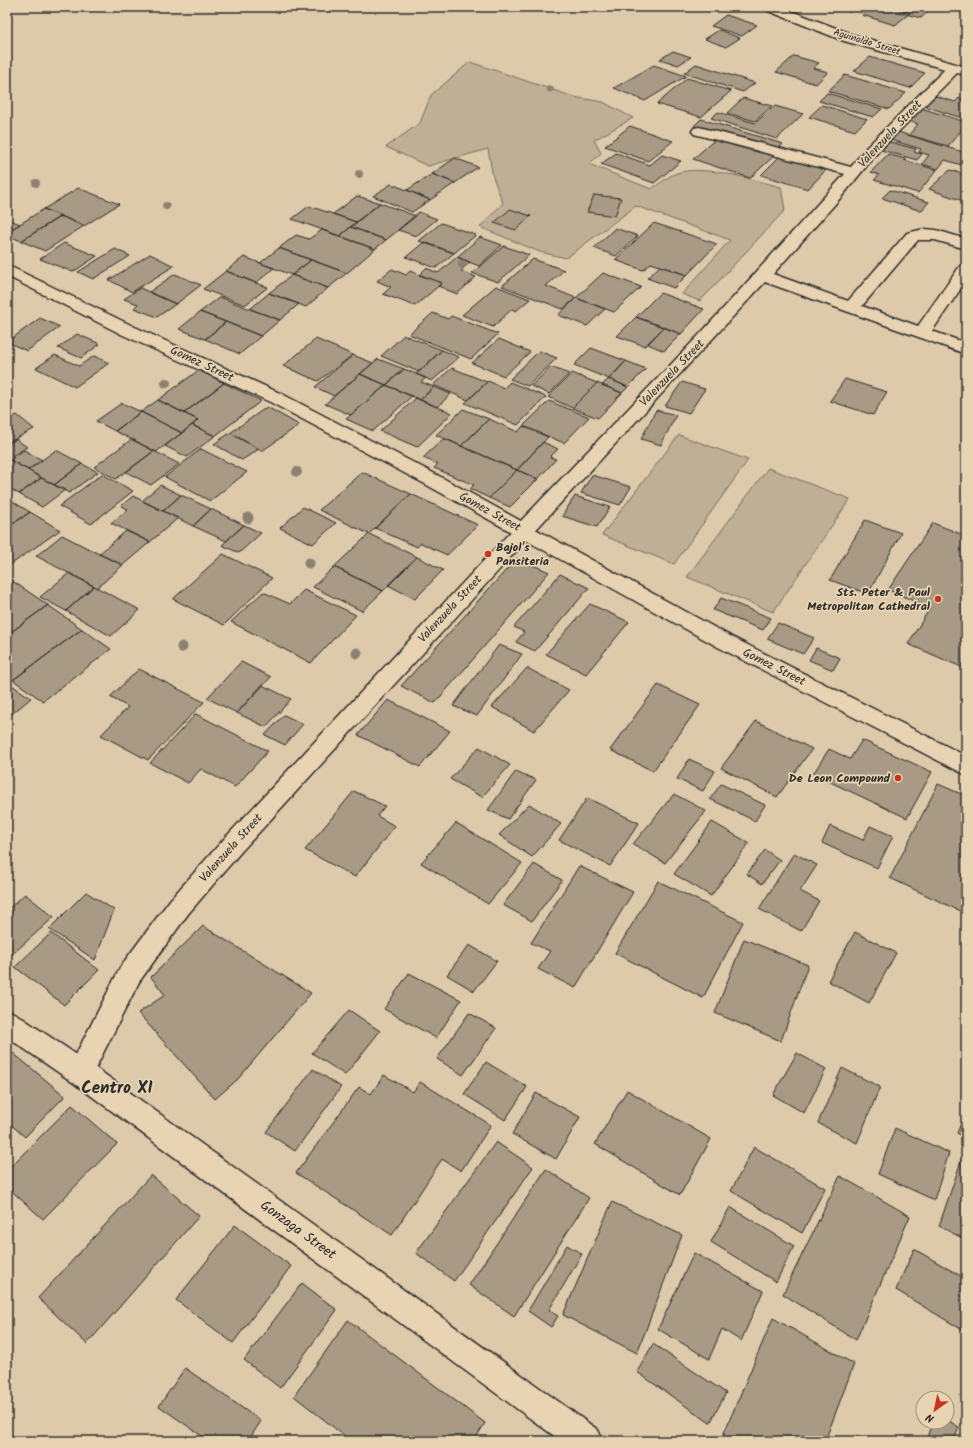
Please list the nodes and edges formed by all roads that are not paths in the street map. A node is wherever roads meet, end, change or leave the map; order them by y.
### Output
1 (770, 7) edge
2 (960, 70) edge
3 (699, 130) dead end
4 (854, 172) junction
5 (966, 244) edge
6 (966, 269) edge
7 (7, 270) edge
8 (763, 276) junction
9 (851, 308) junction
10 (922, 333) junction
11 (966, 349) edge
12 (523, 531) junction
13 (966, 766) edge
14 (7, 1022) edge
15 (80, 1072) junction
16 (587, 1441) edge

1 - 2 street, Aguinaldo Street
2 - 4 street, Valenzuela Street
3 - 4 street
4 - 8 street, Valenzuela Street
5 - 9 street
6 - 10 street
7 - 12 street, Gomez Street
8 - 9 street
8 - 12 street, Valenzuela Street
9 - 10 street
10 - 11 street
12 - 13 street, Gomez Street
12 - 15 street, Valenzuela Street
14 - 15 street, Gonzaga Street
15 - 16 street, Gonzaga Street

